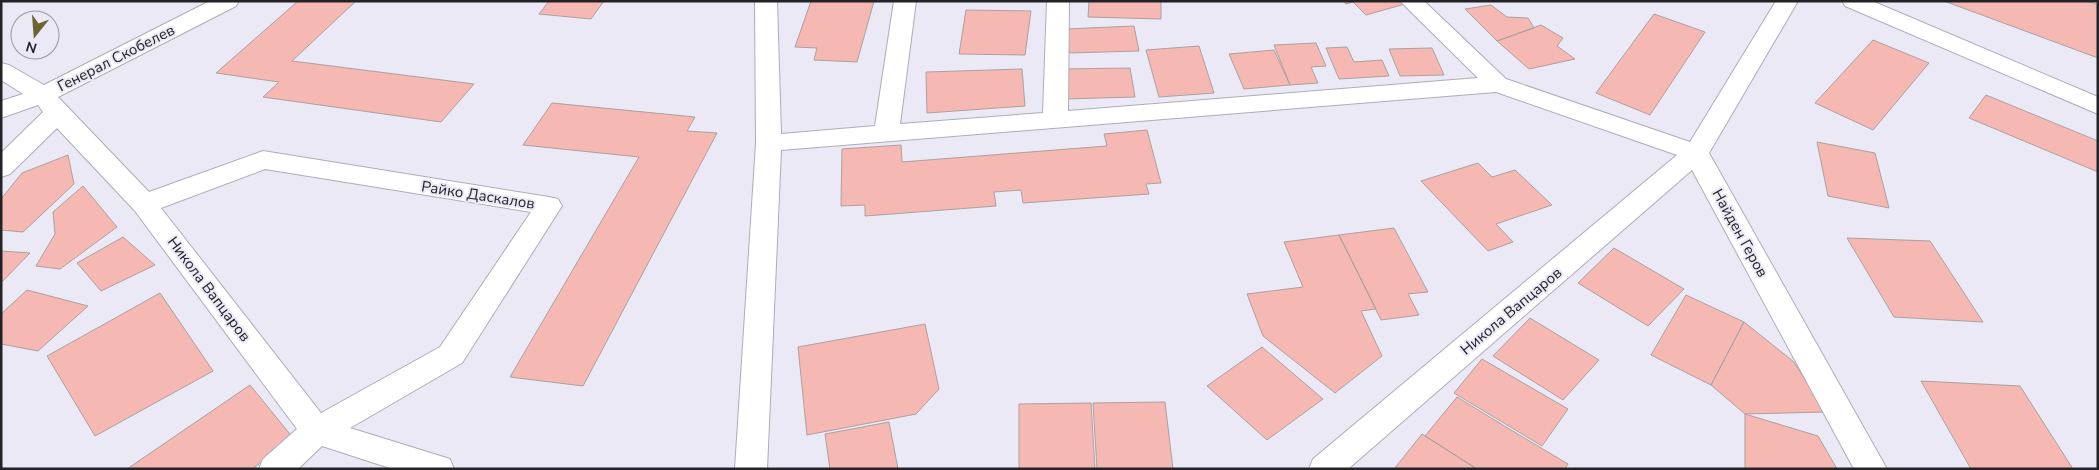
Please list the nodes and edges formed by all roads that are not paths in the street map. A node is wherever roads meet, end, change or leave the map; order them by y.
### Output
1 (228, 1) edge
2 (766, 1) edge
3 (905, 1) edge
4 (1058, 1) edge
5 (1411, 1) edge
6 (1787, 1) edge
7 (1853, 1) edge
8 (1, 70) edge
9 (1498, 84) junction
10 (50, 104) junction
11 (2098, 106) edge
12 (1, 110) edge
13 (1055, 121) junction
14 (886, 134) junction
15 (769, 143) junction
16 (1696, 153) junction
17 (1, 168) edge
18 (144, 204) junction
19 (317, 431) junction
20 (276, 469) edge
21 (438, 469) edge
22 (751, 469) edge
23 (1326, 469) edge
24 (1871, 469) edge

1 - 10 street, Генерал Скобелев
2 - 15 street
3 - 14 street
4 - 13 street
5 - 9 street
6 - 16 street
7 - 11 street
8 - 10 street, Никола Вапцаров
9 - 13 street
9 - 16 street
10 - 12 street, Генерал Скобелев
10 - 17 street
10 - 18 street, Никола Вапцаров
13 - 14 street
14 - 15 street
15 - 22 street
16 - 23 street, Никола Вапцаров
16 - 24 street, Найден Геров
18 - 19 street, Никола Вапцаров
18 - 19 street, Райко Даскалов
19 - 20 street
19 - 21 street

